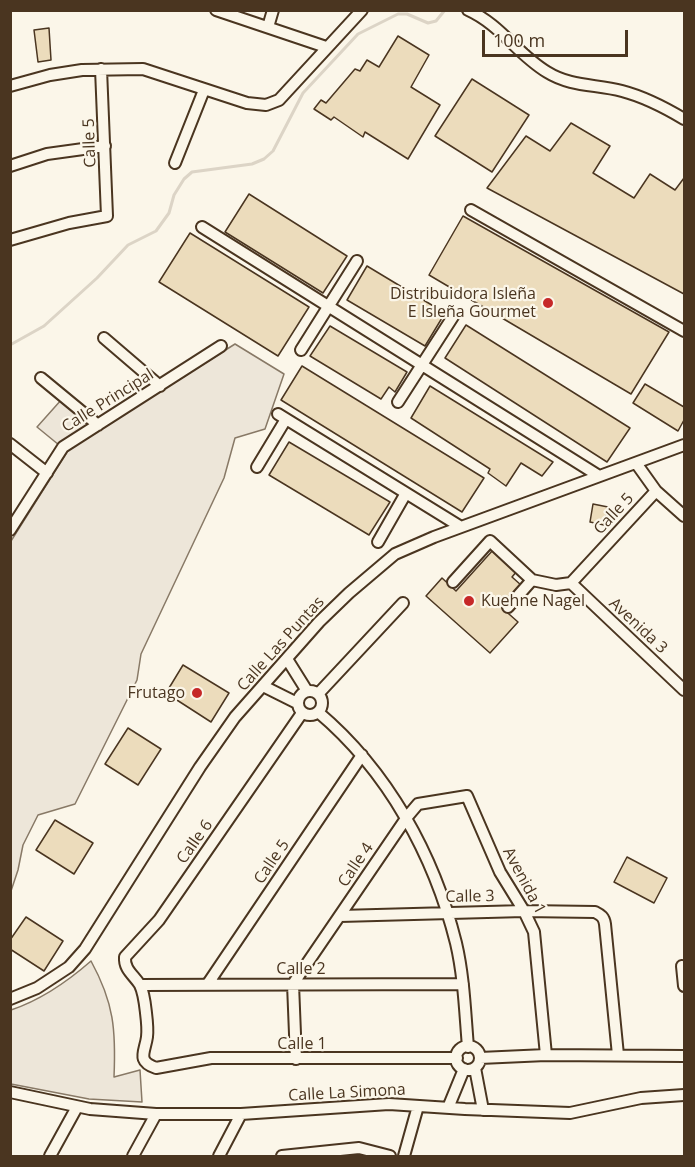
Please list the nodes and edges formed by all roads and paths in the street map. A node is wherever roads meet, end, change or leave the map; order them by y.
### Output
1 (216, 10) edge
2 (273, 10) edge
3 (362, 10) edge
4 (468, 10) edge
5 (268, 27) junction
6 (326, 47) junction
7 (101, 69) junction
8 (10, 86) edge
9 (204, 90) junction
10 (684, 119) edge
11 (105, 146) junction
12 (175, 163) dead end
13 (10, 166) edge
14 (471, 210) dead end
15 (202, 227) dead end
16 (10, 240) edge
17 (357, 261) dead end
18 (328, 305) junction
19 (454, 315) dead end
20 (684, 332) edge
21 (104, 338) dead end
22 (221, 346) dead end
23 (301, 350) dead end
24 (423, 364) junction
25 (41, 378) dead end
26 (160, 386) junction
27 (399, 402) dead end
28 (98, 425) junction
29 (10, 444) edge
30 (684, 445) edge
31 (636, 463) junction
32 (257, 467) dead end
33 (47, 473) junction
34 (599, 476) junction
35 (656, 491) junction
36 (406, 493) junction
37 (684, 516) edge
38 (461, 527) junction
39 (10, 530) edge
40 (378, 542) dead end
41 (532, 580) junction
42 (453, 582) dead end
43 (571, 583) junction
44 (403, 603) dead end
45 (508, 608) dead end
46 (287, 659) junction
47 (263, 686) junction
48 (684, 690) edge
49 (307, 691) junction
50 (318, 694) junction
51 (300, 708) junction
52 (318, 712) junction
53 (362, 755) junction
54 (467, 796) joint
55 (407, 817) junction
56 (524, 910) junction
57 (447, 912) junction
58 (340, 916) junction
59 (682, 966) dead end
60 (293, 984) junction
61 (463, 984) junction
62 (140, 985) junction
63 (207, 985) junction
64 (684, 986) edge
65 (10, 999) edge
66 (468, 1047) junction
67 (546, 1055) junction
68 (618, 1055) junction
69 (684, 1056) edge
70 (456, 1058) junction
71 (296, 1059) junction
72 (473, 1065) junction
73 (10, 1092) edge
74 (684, 1095) edge
75 (418, 1106) junction
76 (77, 1107) junction
77 (448, 1108) junction
78 (483, 1110) junction
79 (156, 1114) junction
80 (242, 1114) junction
81 (50, 1156) edge
82 (133, 1156) edge
83 (219, 1156) edge
84 (282, 1156) edge
85 (390, 1156) edge
86 (404, 1156) edge

1 - 5 street
2 - 5 street
3 - 6 street
4 - 10 street
5 - 6 street
6 - 9 street
7 - 8 street
7 - 9 street
7 - 11 street, Calle 5
9 - 12 street
11 - 13 street
11 - 16 street, Calle 5
14 - 20 street
15 - 18 street
17 - 18 street
18 - 23 street
18 - 24 street
19 - 24 street
21 - 26 street
22 - 26 street, Calle Principal
24 - 27 street
24 - 34 street
25 - 28 street
26 - 28 street, Calle Principal
28 - 33 street, Calle Principal
29 - 33 street
30 - 31 street, Calle Las Puntas
31 - 34 street, Calle Las Puntas
31 - 35 street
32 - 36 street
33 - 39 street, Calle Principal
34 - 38 street, Calle Las Puntas
35 - 37 street
35 - 43 street, Calle 5
36 - 38 street
36 - 40 street
38 - 46 street, Calle Las Puntas
41 - 42 street
41 - 43 street
41 - 45 street
43 - 48 street, Avenida 3
44 - 50 street
46 - 47 street, Calle Las Puntas
46 - 49 street
47 - 51 street
47 - 65 street, Calle Las Puntas
49 - 50 street
49 - 51 street
50 - 52 street
51 - 52 street
51 - 62 street, Calle 6
52 - 53 street
53 - 55 street
53 - 63 street, Calle 5
54 - 55 street, Calle 4
54 - 56 street, Avenida 1
55 - 57 street
55 - 58 street, Calle 4
56 - 57 street, Calle 3
56 - 67 street, Avenida 1
56 - 68 street, Calle 3
57 - 58 street, Calle 3
57 - 61 street
58 - 60 street, Calle 4
59 - 64 street
60 - 61 street, Calle 2
60 - 63 street, Calle 2
60 - 71 street
61 - 66 street
62 - 63 street, Calle 2
62 - 71 street, Calle 1
66 - 70 street
66 - 72 street
67 - 68 street
67 - 72 street
68 - 69 street
70 - 71 street, Calle 1
70 - 72 street
72 - 77 street
72 - 78 street
73 - 76 street, Calle La Simona
74 - 78 street, Calle La Simona
75 - 77 street, Calle La Simona
75 - 80 street, Calle La Simona
75 - 86 street
76 - 79 street, Calle La Simona
76 - 81 street
77 - 78 street, Calle La Simona
79 - 80 street, Calle La Simona
79 - 82 street
80 - 83 street
84 - 85 street

